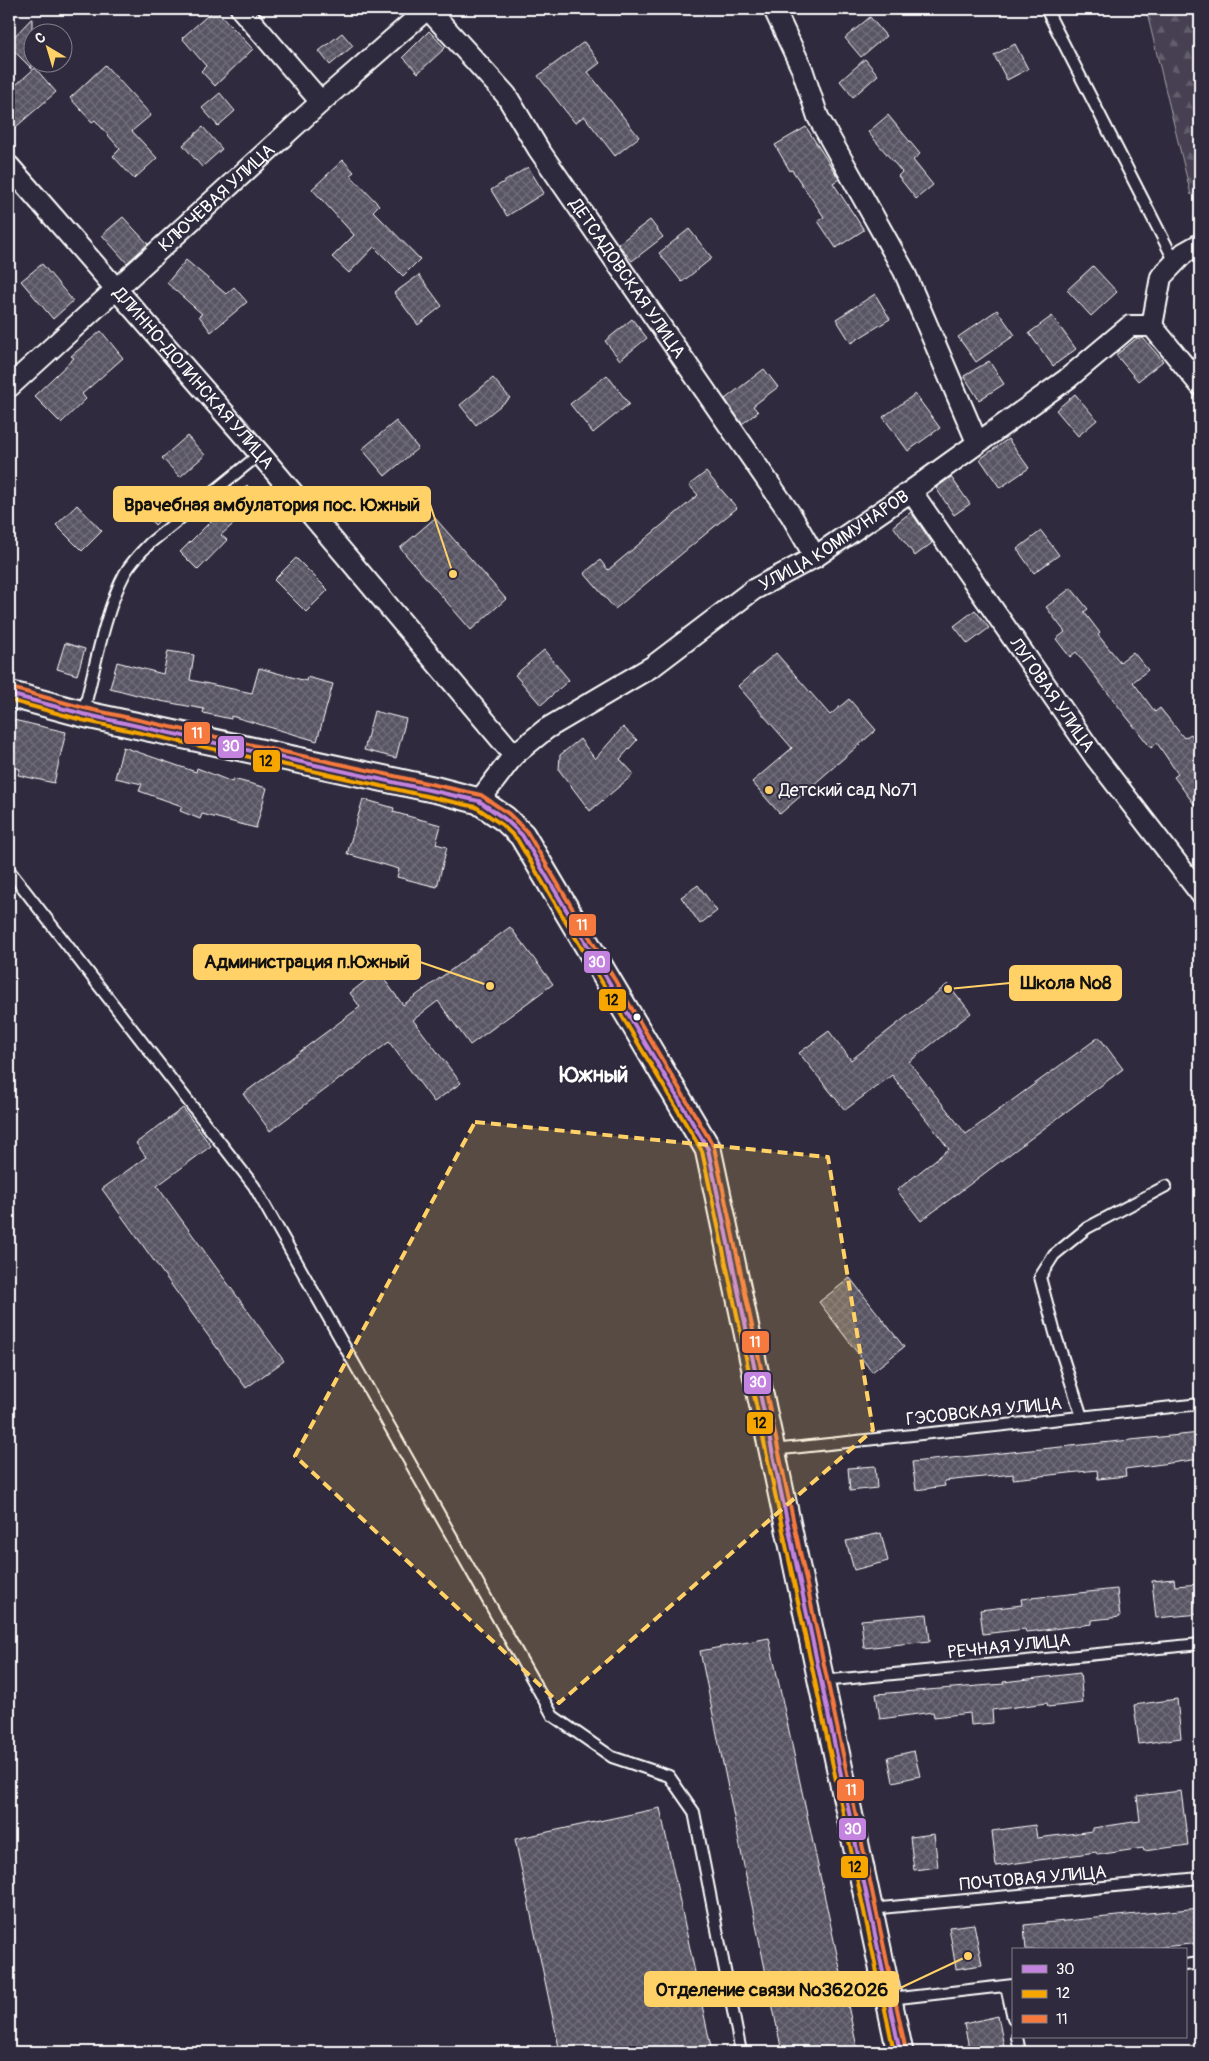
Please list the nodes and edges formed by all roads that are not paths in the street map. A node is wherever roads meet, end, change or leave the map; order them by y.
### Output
1 (241, 9) edge
2 (428, 9) edge
3 (774, 9) edge
4 (1046, 9) edge
5 (321, 102) junction
6 (9, 166) edge
7 (1200, 244) edge
8 (1175, 262) junction
9 (115, 290) junction
10 (1152, 326) junction
11 (1200, 385) edge
12 (9, 387) edge
13 (977, 442) junction
14 (260, 454) junction
15 (911, 491) junction
16 (816, 557) junction
17 (9, 694) edge
18 (83, 714) junction
19 (514, 755) junction
20 (479, 801) junction
21 (9, 870) edge
22 (1200, 893) edge
23 (1166, 1186) dead end
24 (1200, 1404) edge
25 (1082, 1417) junction
26 (772, 1450) junction
27 (1200, 1644) edge
28 (821, 1681) junction
29 (1200, 1878) edge
30 (869, 1909) junction
31 (1200, 1963) edge
32 (1186, 1965) edge
33 (1009, 1985) edge
34 (888, 1999) junction
35 (1012, 2010) edge
36 (1017, 2038) edge
37 (741, 2052) edge
38 (900, 2052) edge
39 (1020, 2052) edge

1 - 5 street
2 - 5 street, КЛЮЧЕВАЯ УЛИЦА
2 - 16 street, ДЕТСАДОВСКАЯ УЛИЦА
3 - 13 street
4 - 8 lane
5 - 9 street, КЛЮЧЕВАЯ УЛИЦА
6 - 9 street, ДЛИННО-ДОЛИНСКАЯ УЛИЦА
7 - 8 street
8 - 10 street
9 - 12 street, КЛЮЧЕВАЯ УЛИЦА
9 - 14 street, ДЛИННО-ДОЛИНСКАЯ УЛИЦА
10 - 11 street
10 - 13 street, УЛИЦА КОММУНАРОВ
13 - 15 street, УЛИЦА КОММУНАРОВ
14 - 18 lane
14 - 19 street, ДЛИННО-ДОЛИНСКАЯ УЛИЦА
15 - 16 street, УЛИЦА КОММУНАРОВ
15 - 22 street, ЛУГОВАЯ УЛИЦА
16 - 19 street, УЛИЦА КОММУНАРОВ
17 - 18 street
18 - 20 street
19 - 20 street
20 - 26 street
21 - 37 lane
23 - 25 lane
24 - 25 lane, ГЭСОВСКАЯ УЛИЦА
25 - 26 lane, ГЭСОВСКАЯ УЛИЦА
26 - 28 street
27 - 28 lane, РЕЧНАЯ УЛИЦА
28 - 30 street
29 - 30 lane, ПОЧТОВАЯ УЛИЦА
30 - 34 street
31 - 32 lane
33 - 34 lane
33 - 35 lane
34 - 38 street
36 - 39 lane

